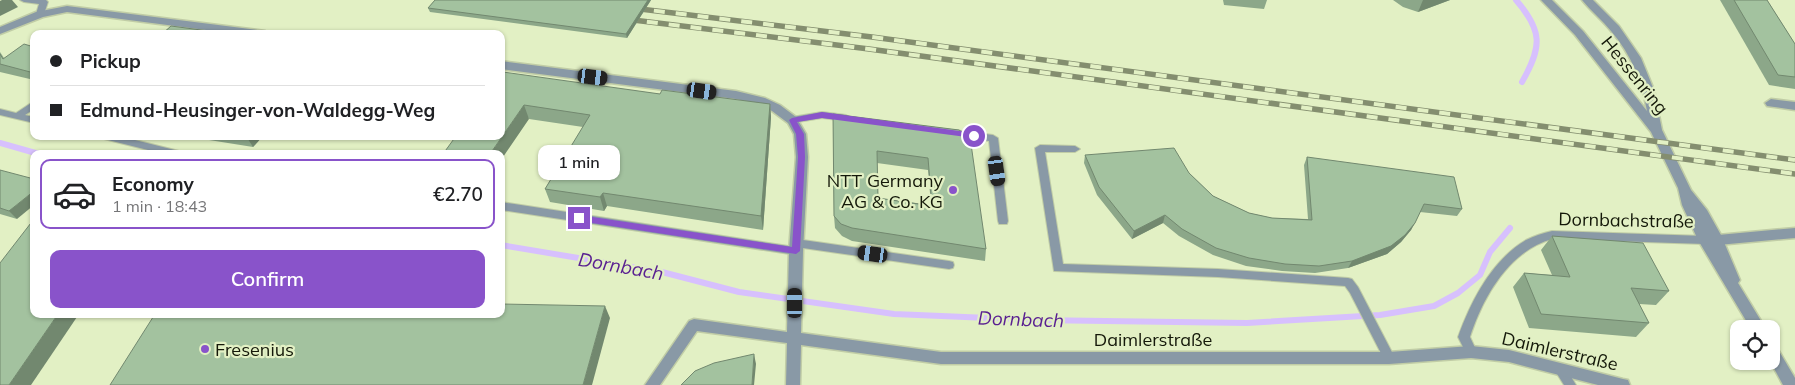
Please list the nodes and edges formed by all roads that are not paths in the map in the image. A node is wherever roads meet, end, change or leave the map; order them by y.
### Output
1 (24, 0) edge
2 (1546, 0) edge
3 (1587, 0) edge
4 (40, 14) junction
5 (235, 30) edge
6 (0, 31) edge
7 (505, 66) edge
8 (1771, 102) dead end
9 (1795, 106) edge
10 (30, 107) edge
11 (0, 112) edge
12 (16, 117) junction
13 (30, 119) edge
14 (792, 120) junction
15 (860, 120) edge
16 (1656, 130) junction
17 (945, 132) edge
18 (121, 140) edge
19 (1075, 149) dead end
20 (163, 150) edge
21 (505, 207) edge
22 (1003, 221) dead end
23 (1795, 233) edge
24 (1711, 240) junction
25 (796, 247) junction
26 (949, 265) dead end
27 (1754, 320) edge
28 (795, 339) junction
29 (1471, 352) junction
30 (1389, 358) junction
31 (1780, 366) edge
32 (1560, 369) junction
33 (652, 385) edge
34 (793, 385) edge
35 (1570, 385) edge
36 (1623, 385) edge
37 (1791, 385) edge

1 - 4 lane
2 - 16 street, Hessenring
3 - 16 street, Hessenring
4 - 5 street
4 - 6 street
7 - 14 street
8 - 9 street
10 - 12 lane
11 - 12 lane
12 - 13 lane
14 - 15 lane
14 - 25 street
16 - 24 street
17 - 22 lane
18 - 20 lane
19 - 30 lane
21 - 25 lane
23 - 24 street
24 - 27 street
24 - 29 lane, Dornbachstraße
25 - 26 lane
25 - 28 street
28 - 30 street, Daimlerstraße
28 - 33 street, Daimlerstraße
28 - 34 street
29 - 30 street, Daimlerstraße
29 - 32 street, Daimlerstraße
31 - 37 street
32 - 35 lane
32 - 36 street, Daimlerstraße

